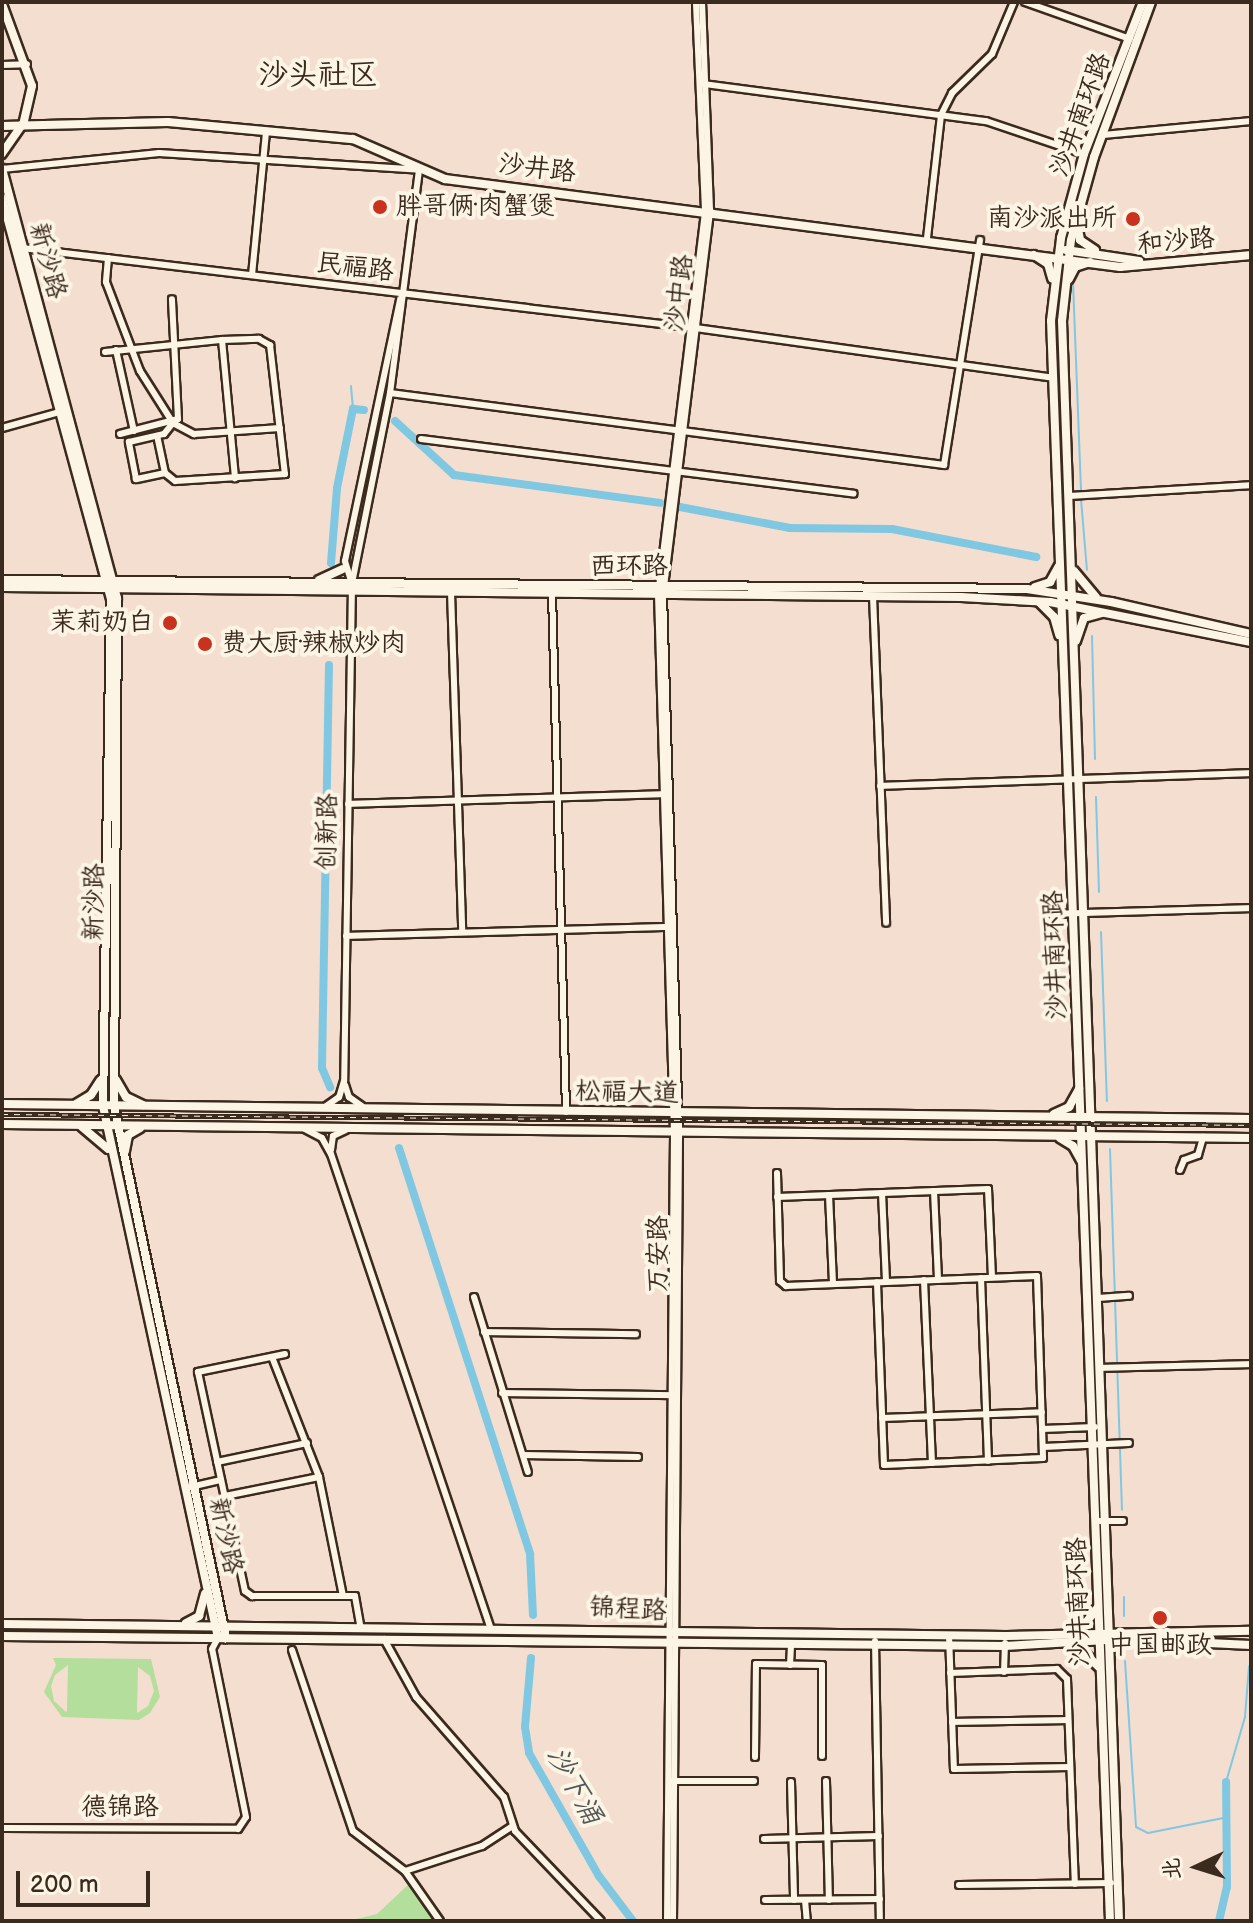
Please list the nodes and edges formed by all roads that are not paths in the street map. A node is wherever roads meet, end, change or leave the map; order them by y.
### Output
1 (699, 2) edge
2 (1014, 2) edge
3 (1025, 2) edge
4 (1143, 2) edge
5 (1151, 2) edge
6 (2, 4) edge
7 (2, 17) edge
8 (1130, 39) junction
9 (2, 65) edge
10 (24, 65) junction
11 (703, 83) junction
12 (941, 115) junction
13 (22, 121) junction
14 (1251, 121) edge
15 (2, 125) edge
16 (266, 131) junction
17 (1103, 135) junction
18 (2, 146) edge
19 (2, 154) edge
20 (1084, 154) junction
21 (263, 159) junction
22 (2, 169) edge
23 (419, 170) junction
24 (2, 198) edge
25 (708, 207) junction
26 (1077, 219) junction
27 (927, 236) junction
28 (979, 243) junction
29 (19, 247) junction
30 (1026, 251) junction
31 (1251, 252) edge
32 (1058, 253) junction
33 (1069, 253) junction
34 (1106, 256) junction
35 (108, 258) junction
36 (1093, 261) junction
37 (252, 275) junction
38 (1053, 287) junction
39 (403, 294) junction
40 (172, 299) dead end
41 (1063, 304) junction
42 (693, 328) junction
43 (222, 340) junction
44 (175, 343) junction
45 (133, 346) junction
46 (116, 350) junction
47 (105, 352) dead end
48 (960, 365) junction
49 (1054, 378) junction
50 (390, 393) junction
51 (64, 410) junction
52 (173, 423) junction
53 (2, 428) edge
54 (280, 428) junction
55 (680, 430) junction
56 (134, 431) junction
57 (231, 432) junction
58 (120, 434) dead end
59 (157, 436) junction
60 (421, 439) dead end
61 (675, 471) junction
62 (165, 473) junction
63 (235, 478) junction
64 (1251, 485) edge
65 (854, 494) dead end
66 (1076, 496) junction
67 (1066, 558) junction
68 (343, 569) dead end
69 (2, 580) edge
70 (316, 583) junction
71 (111, 585) junction
72 (2, 587) edge
73 (352, 588) junction
74 (1027, 589) junction
75 (661, 591) junction
76 (451, 592) junction
77 (552, 593) junction
78 (1067, 594) junction
79 (873, 596) junction
80 (1100, 600) junction
81 (1036, 602) junction
82 (1067, 605) junction
83 (1110, 613) junction
84 (1251, 634) edge
85 (1251, 642) edge
86 (1069, 651) junction
87 (1251, 773) edge
88 (1075, 779) junction
89 (880, 786) junction
90 (666, 793) junction
91 (558, 797) junction
92 (458, 801) junction
93 (348, 804) junction
94 (1251, 908) edge
95 (1079, 913) junction
96 (1053, 914) dead end
97 (886, 923) dead end
98 (671, 927) junction
99 (462, 932) junction
100 (562, 932) junction
101 (346, 936) junction
102 (114, 1072) junction
103 (102, 1073) junction
104 (1081, 1080) junction
105 (344, 1081) junction
106 (1090, 1085) junction
107 (2, 1104) edge
108 (72, 1105) junction
109 (103, 1106) junction
110 (114, 1106) junction
111 (151, 1107) junction
112 (319, 1108) junction
113 (370, 1109) junction
114 (566, 1112) junction
115 (676, 1113) junction
116 (1048, 1116) junction
117 (1087, 1116) junction
118 (1125, 1117) junction
119 (1251, 1119) edge
120 (2, 1124) edge
121 (73, 1125) junction
122 (105, 1125) junction
123 (116, 1126) junction
124 (148, 1126) junction
125 (302, 1128) junction
126 (351, 1129) junction
127 (677, 1133) junction
128 (1047, 1136) junction
129 (1087, 1136) junction
130 (1118, 1136) junction
131 (1203, 1137) junction
132 (1251, 1138) edge
133 (331, 1154) junction
134 (111, 1156) junction
135 (1093, 1162) junction
136 (125, 1164) junction
137 (1180, 1170) dead end
138 (777, 1173) dead end
139 (1084, 1177) junction
140 (934, 1191) junction
141 (882, 1193) junction
142 (829, 1195) junction
143 (777, 1197) junction
144 (992, 1277) junction
145 (981, 1278) junction
146 (924, 1280) junction
147 (938, 1280) junction
148 (877, 1282) junction
149 (886, 1282) junction
150 (833, 1284) junction
151 (1126, 1296) dead end
152 (474, 1297) dead end
153 (1098, 1298) junction
154 (484, 1332) junction
155 (636, 1334) dead end
156 (285, 1354) dead end
157 (272, 1357) junction
158 (1251, 1364) edge
159 (1100, 1368) junction
160 (502, 1393) junction
161 (675, 1396) junction
162 (1042, 1412) junction
163 (986, 1414) junction
164 (930, 1416) junction
165 (882, 1418) junction
166 (1098, 1427) junction
167 (1042, 1429) junction
168 (307, 1443) junction
169 (1129, 1443) dead end
170 (1103, 1444) junction
171 (1043, 1447) junction
172 (523, 1455) junction
173 (638, 1457) dead end
174 (988, 1461) junction
175 (217, 1462) junction
176 (932, 1463) junction
177 (528, 1472) dead end
178 (319, 1477) junction
179 (221, 1480) junction
180 (190, 1487) junction
181 (225, 1496) junction
182 (1101, 1521) junction
183 (1123, 1521) dead end
184 (206, 1581) junction
185 (343, 1596) junction
186 (219, 1602) junction
187 (1103, 1609) junction
188 (2, 1624) edge
189 (242, 1624) junction
190 (181, 1625) junction
191 (360, 1625) junction
192 (220, 1626) junction
193 (490, 1626) junction
194 (1251, 1631) edge
195 (673, 1632) junction
196 (1126, 1635) junction
197 (2, 1636) edge
198 (222, 1638) junction
199 (1103, 1638) junction
200 (384, 1639) junction
201 (1075, 1639) junction
202 (875, 1640) junction
203 (949, 1640) junction
204 (1005, 1641) junction
205 (673, 1642) junction
206 (791, 1644) junction
207 (1251, 1645) edge
208 (292, 1650) dead end
209 (1108, 1656) junction
210 (790, 1665) junction
211 (1100, 1669) junction
212 (1004, 1672) junction
213 (950, 1673) junction
214 (1068, 1720) junction
215 (952, 1722) junction
216 (822, 1756) dead end
217 (755, 1757) dead end
218 (1070, 1767) junction
219 (754, 1781) dead end
220 (826, 1781) dead end
221 (671, 1782) junction
222 (791, 1782) dead end
223 (513, 1826) junction
224 (2, 1828) edge
225 (879, 1836) junction
226 (828, 1838) junction
227 (764, 1839) dead end
228 (793, 1839) junction
229 (405, 1871) junction
230 (1113, 1883) junction
231 (1075, 1884) junction
232 (959, 1885) dead end
233 (880, 1899) junction
234 (765, 1900) dead end
235 (794, 1900) junction
236 (805, 1900) junction
237 (829, 1900) junction
238 (440, 1921) edge
239 (601, 1921) edge
240 (670, 1921) edge
241 (807, 1921) edge
242 (880, 1921) edge
243 (1110, 1921) edge
244 (1119, 1921) edge

1 - 11 street, 沙中路
2 - 12 street
3 - 8 street
4 - 8 main road, 沙井南环路
5 - 17 main road, 沙井南环路
6 - 10 main road
7 - 10 main road
8 - 20 main road, 沙井南环路
9 - 10 street
10 - 13 main road
11 - 12 street
11 - 25 street, 沙中路
12 - 20 street
12 - 27 street
13 - 15 main road
13 - 16 main road, 沙井路
13 - 18 main road
13 - 19 main road
13 - 25 main road, 沙井路
14 - 17 street
16 - 21 street
16 - 23 main road, 沙井路
17 - 26 main road, 沙井南环路
20 - 32 main road, 沙井南环路
21 - 22 street
21 - 23 street
21 - 37 street
22 - 29 main road, 新沙路
23 - 25 main road, 沙井路
23 - 39 street, 创新路
24 - 29 main road, 新沙路
25 - 27 main road, 沙井路
25 - 42 street, 沙中路
26 - 33 main road, 沙井南环路
26 - 34 main road
27 - 28 main road, 沙井路
28 - 30 main road, 沙井路
28 - 32 main road, 沙井路
28 - 48 street
29 - 35 street, 民福路
29 - 51 main road, 新沙路
30 - 32 main road, 沙井路
30 - 38 main road
31 - 34 main road, 和沙路
31 - 36 main road, 和沙路
32 - 33 main road, 和沙路
32 - 38 main road, 沙井南环路
33 - 34 main road, 和沙路
33 - 36 main road, 和沙路
33 - 41 main road, 沙井南环路
35 - 37 street, 民福路
35 - 45 street
36 - 41 main road
37 - 39 street, 民福路
38 - 49 main road, 沙井南环路
39 - 42 street, 民福路
39 - 50 street, 创新路
39 - 73 street, 创新路
40 - 44 street
41 - 66 main road, 沙井南环路
42 - 48 street, 民福路
42 - 55 street, 沙中路
43 - 44 street
43 - 54 street
43 - 57 street
44 - 45 street
44 - 52 street
45 - 46 street
45 - 52 street
46 - 47 street
46 - 56 street
48 - 49 street, 民福路
48 - 55 street
49 - 67 main road, 沙井南环路
50 - 55 street
50 - 73 street, 创新路
51 - 53 street
51 - 71 main road, 新沙路
52 - 56 street
52 - 57 street
52 - 59 street
54 - 57 street
54 - 63 street
55 - 61 street, 沙中路
56 - 58 street
57 - 63 street
59 - 62 street
59 - 62 street
60 - 61 street
61 - 65 street
61 - 75 street, 沙中路
62 - 63 street
64 - 66 street
66 - 67 main road, 沙井南环路
67 - 74 main road
67 - 78 main road, 沙井南环路
67 - 80 main road
68 - 70 main road
69 - 71 main road, 西环路
70 - 71 main road, 西环路
70 - 73 main road, 西环路
71 - 72 main road, 西环路
71 - 73 main road, 西环路
71 - 102 main road, 新沙路
71 - 103 main road, 新沙路
73 - 75 main road, 西环路
73 - 76 main road, 西环路
73 - 93 street, 创新路
74 - 75 main road, 西环路
74 - 78 main road, 西环路
75 - 77 main road, 西环路
75 - 79 main road, 西环路
75 - 90 street, 万安路
76 - 77 main road, 西环路
76 - 92 street
77 - 91 street
78 - 80 main road, 西环路
78 - 82 main road, 沙井南环路
79 - 81 main road, 西环路
79 - 89 street
80 - 84 main road, 西环路
81 - 82 main road, 西环路
81 - 86 main road
82 - 83 main road, 西环路
82 - 86 main road, 沙井南环路
83 - 85 main road, 西环路
83 - 86 main road
86 - 88 main road, 沙井南环路
87 - 88 street
88 - 89 street
88 - 95 main road, 沙井南环路
89 - 97 street
90 - 91 street
90 - 98 street, 万安路
91 - 92 street
91 - 100 street
92 - 93 street
92 - 99 street
93 - 101 street, 创新路
94 - 95 street
95 - 96 street
95 - 104 main road, 沙井南环路
95 - 106 main road, 沙井南环路
98 - 100 street
98 - 115 street, 万安路
99 - 100 street
99 - 101 street
100 - 114 street
101 - 105 street, 创新路
102 - 110 main road, 新沙路
102 - 111 main road
103 - 108 main road
103 - 109 main road, 新沙路
104 - 116 main road
104 - 117 main road, 沙井南环路
105 - 112 street
105 - 113 street
106 - 117 main road, 沙井南环路
106 - 118 main road
107 - 108 main road, 松福大道
108 - 109 main road, 松福大道
109 - 110 main road, 松福大道
109 - 122 main road, 新沙路
110 - 111 main road, 松福大道
110 - 123 main road, 新沙路
111 - 112 main road, 松福大道
112 - 113 main road, 松福大道
113 - 114 main road, 松福大道
114 - 115 main road, 松福大道
115 - 116 main road, 松福大道
115 - 127 street, 万安路
116 - 117 main road, 松福大道
117 - 118 main road, 松福大道
117 - 129 main road, 沙井南环路
118 - 119 main road, 松福大道
120 - 121 main road, 松福大道
121 - 122 main road, 松福大道
121 - 134 main road
122 - 123 main road, 松福大道
122 - 134 main road, 新沙路
123 - 124 main road, 松福大道
123 - 136 main road, 新沙路
124 - 125 main road, 松福大道
124 - 136 main road
125 - 126 main road, 松福大道
125 - 133 street
126 - 127 main road, 松福大道
126 - 133 street
127 - 128 main road, 松福大道
127 - 161 street, 万安路
128 - 129 main road, 松福大道
128 - 139 main road
129 - 130 main road, 松福大道
129 - 135 main road, 沙井南环路
129 - 139 main road, 沙井南环路
130 - 131 main road, 松福大道
130 - 135 main road
131 - 132 main road, 松福大道
131 - 137 street
133 - 193 street
134 - 180 main road, 新沙路
135 - 153 main road, 沙井南环路
136 - 180 main road, 新沙路
138 - 143 street
139 - 166 main road, 沙井南环路
140 - 141 street
140 - 144 street
140 - 147 street
141 - 142 street
141 - 149 street
142 - 143 street
142 - 150 street
143 - 150 street
144 - 145 street
144 - 162 street
145 - 147 street
145 - 163 street
146 - 147 street
146 - 149 street
146 - 164 street
148 - 149 street
148 - 150 street
148 - 165 street
151 - 153 street
152 - 154 street
153 - 159 main road, 沙井南环路
154 - 155 street
154 - 160 street
156 - 157 street
157 - 168 street
157 - 175 street
158 - 159 street
159 - 166 main road, 沙井南环路
160 - 161 street
160 - 172 street
161 - 195 street, 万安路
162 - 163 street
162 - 167 street
163 - 164 street
163 - 174 street
164 - 165 street
164 - 176 street
165 - 176 street
166 - 167 street
166 - 170 main road, 沙井南环路
167 - 171 street
168 - 175 street
168 - 178 street
169 - 170 street
170 - 171 street
170 - 182 main road, 沙井南环路
171 - 174 street
172 - 173 street
172 - 177 street
174 - 176 street
175 - 179 street
178 - 181 street
178 - 185 street
179 - 180 street
179 - 181 street
180 - 184 main road, 新沙路
180 - 186 main road, 新沙路
181 - 185 street
182 - 183 street
182 - 187 main road, 沙井南环路
184 - 190 main road
184 - 192 main road, 新沙路
185 - 191 street
186 - 189 main road
186 - 192 main road, 新沙路
187 - 196 main road
187 - 199 main road, 沙井南环路
187 - 201 main road
188 - 190 main road, 锦程路
189 - 191 main road, 锦程路
189 - 192 main road, 锦程路
190 - 192 main road, 锦程路
191 - 193 main road, 锦程路
192 - 198 main road, 新沙路
193 - 195 main road, 锦程路
194 - 196 main road, 锦程路
195 - 202 main road, 锦程路
195 - 205 street, 万安路
196 - 199 main road, 锦程路
196 - 207 main road, 锦程路
196 - 209 main road
197 - 198 main road, 锦程路
198 - 200 main road, 锦程路
198 - 224 street, 德锦路
199 - 201 main road, 锦程路
199 - 209 main road, 沙井南环路
199 - 211 main road, 沙井南环路
200 - 205 main road, 锦程路
200 - 223 street
201 - 204 main road, 锦程路
201 - 211 main road
202 - 203 main road, 锦程路
202 - 206 main road, 锦程路
202 - 225 street
203 - 204 main road, 锦程路
203 - 213 street
204 - 212 street
205 - 206 main road, 锦程路
205 - 221 street, 万安路
206 - 210 street
208 - 229 street
209 - 230 main road, 沙井南环路
210 - 216 street
210 - 217 street
211 - 230 main road, 沙井南环路
212 - 213 street
212 - 214 street
213 - 215 street
214 - 215 street
214 - 218 street
215 - 218 street
218 - 231 street
219 - 221 street
220 - 226 street
221 - 240 street, 万安路
222 - 228 street
223 - 229 street
223 - 239 street
225 - 226 street
225 - 233 street
226 - 228 street
226 - 237 street
227 - 228 street
228 - 235 street
229 - 238 street
230 - 231 street
230 - 243 main road, 沙井南环路
230 - 244 main road, 沙井南环路
231 - 232 street
233 - 237 street
233 - 242 street
234 - 235 street
235 - 236 street
236 - 237 street
236 - 241 street

